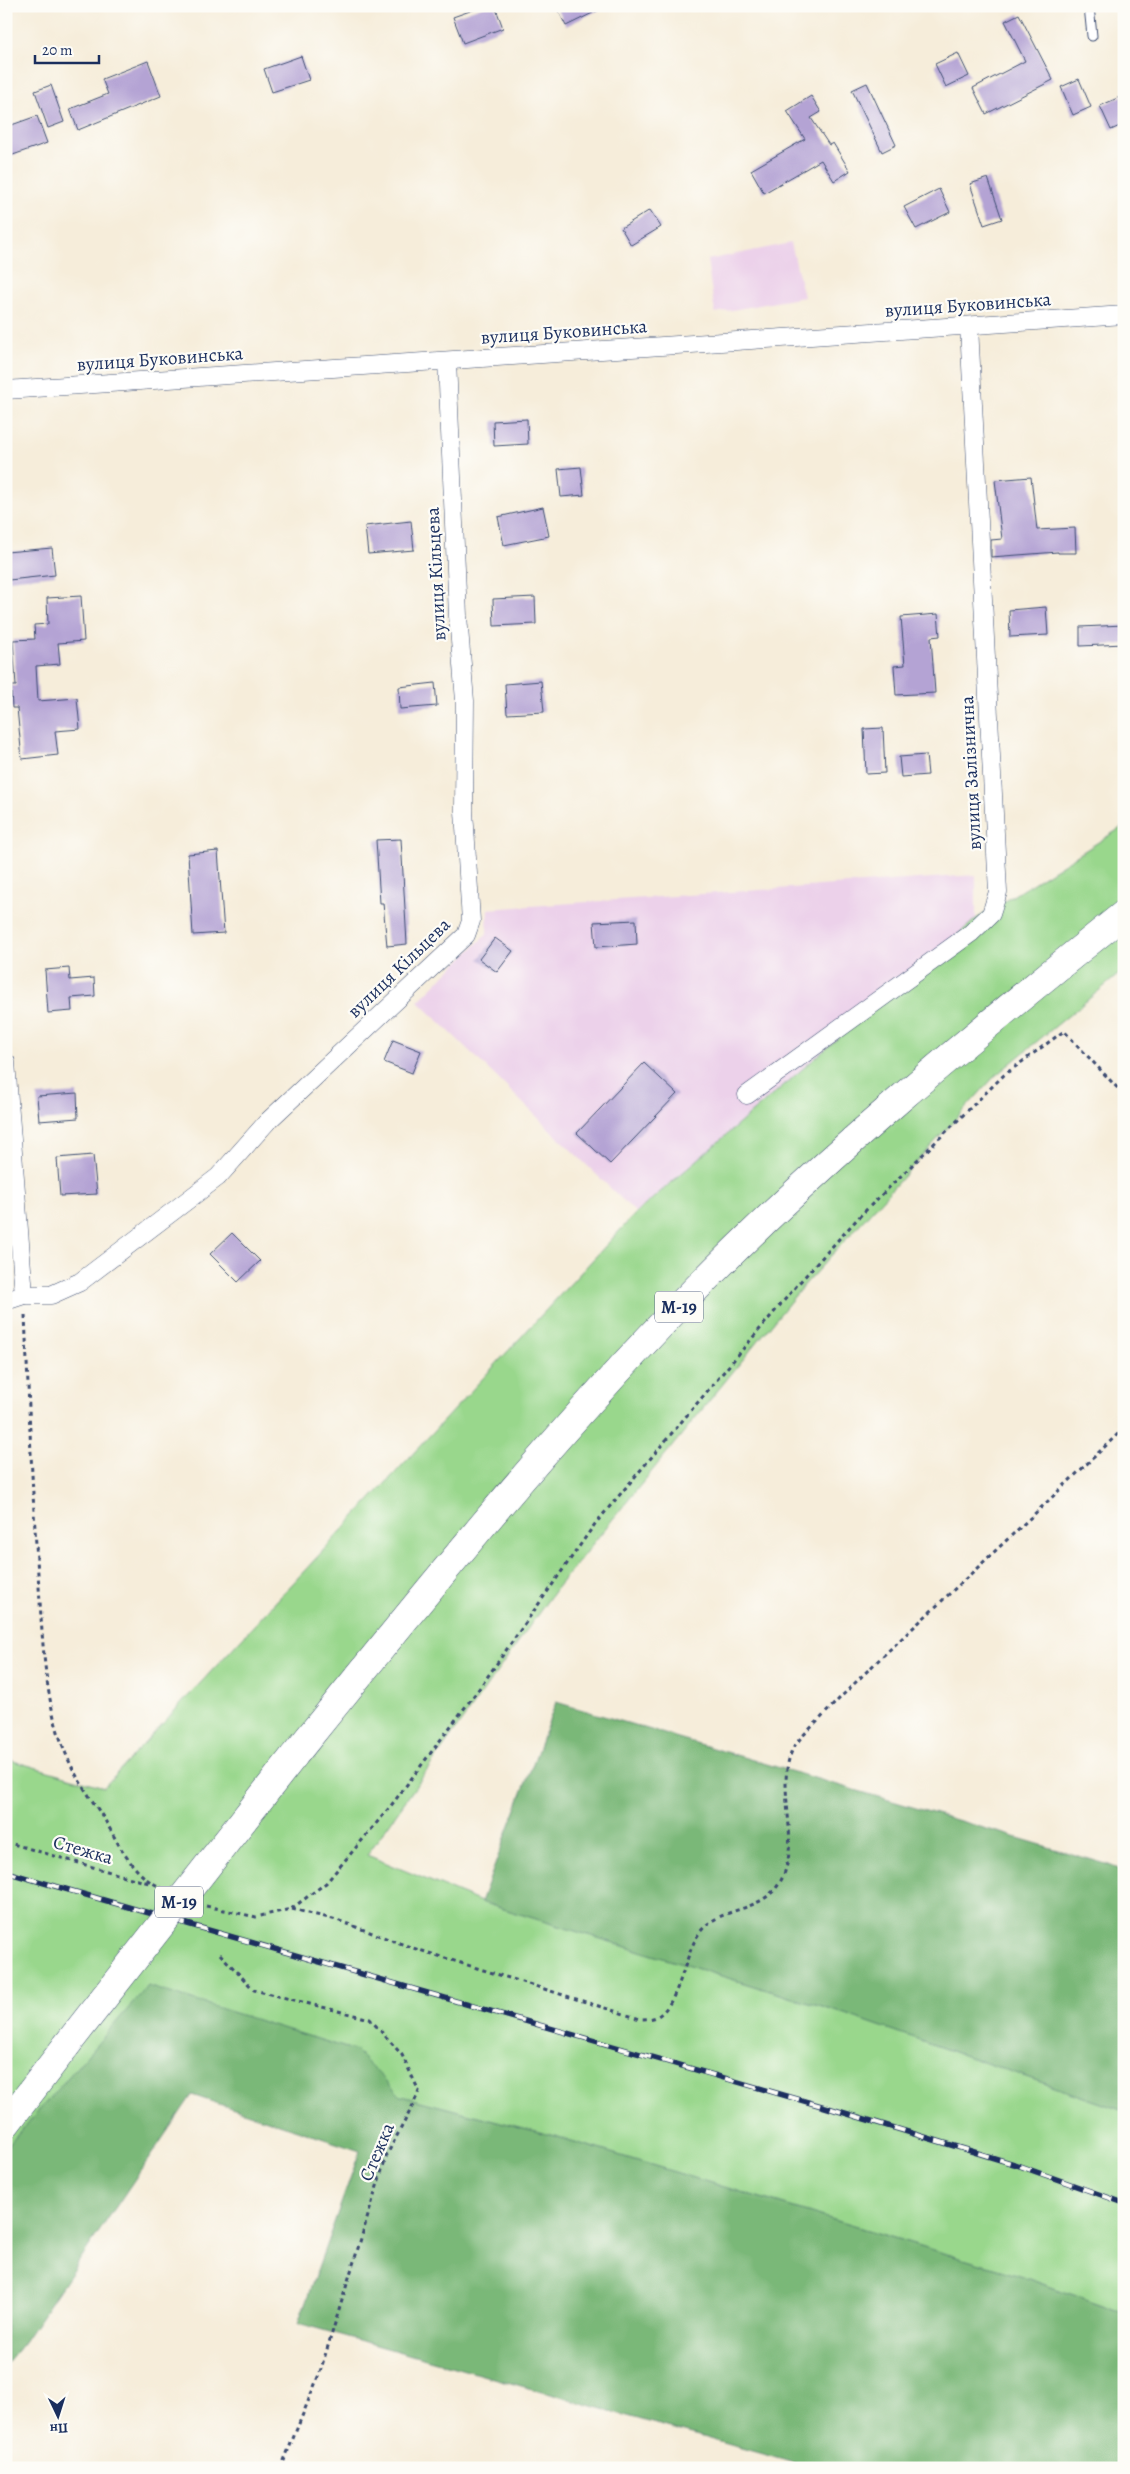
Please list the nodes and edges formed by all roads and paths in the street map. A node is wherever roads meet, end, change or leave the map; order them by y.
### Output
1 (1089, 6) edge
2 (1092, 36) dead end
3 (1124, 315) edge
4 (969, 326) junction
5 (447, 361) junction
6 (6, 390) edge
7 (1124, 914) edge
8 (6, 1062) edge
9 (747, 1095) dead end
10 (24, 1295) junction
11 (6, 1301) edge
12 (1124, 1428) edge
13 (6, 1842) edge
14 (153, 1884) dead end
15 (291, 1909) dead end
16 (220, 1954) dead end
17 (6, 2124) edge
18 (281, 2468) edge

1 - 2 lane
3 - 4 street, вулиця Буковинська
4 - 5 street, вулиця Буковинська
4 - 9 street, вулиця Залізнична
5 - 6 street, вулиця Буковинська
5 - 10 street, вулиця Кільцева
7 - 17 highway, М-19, bridge
8 - 10 street
10 - 11 street, вулиця Кільцева
12 - 15 path
13 - 14 path, Стежка
16 - 18 path, Стежка

